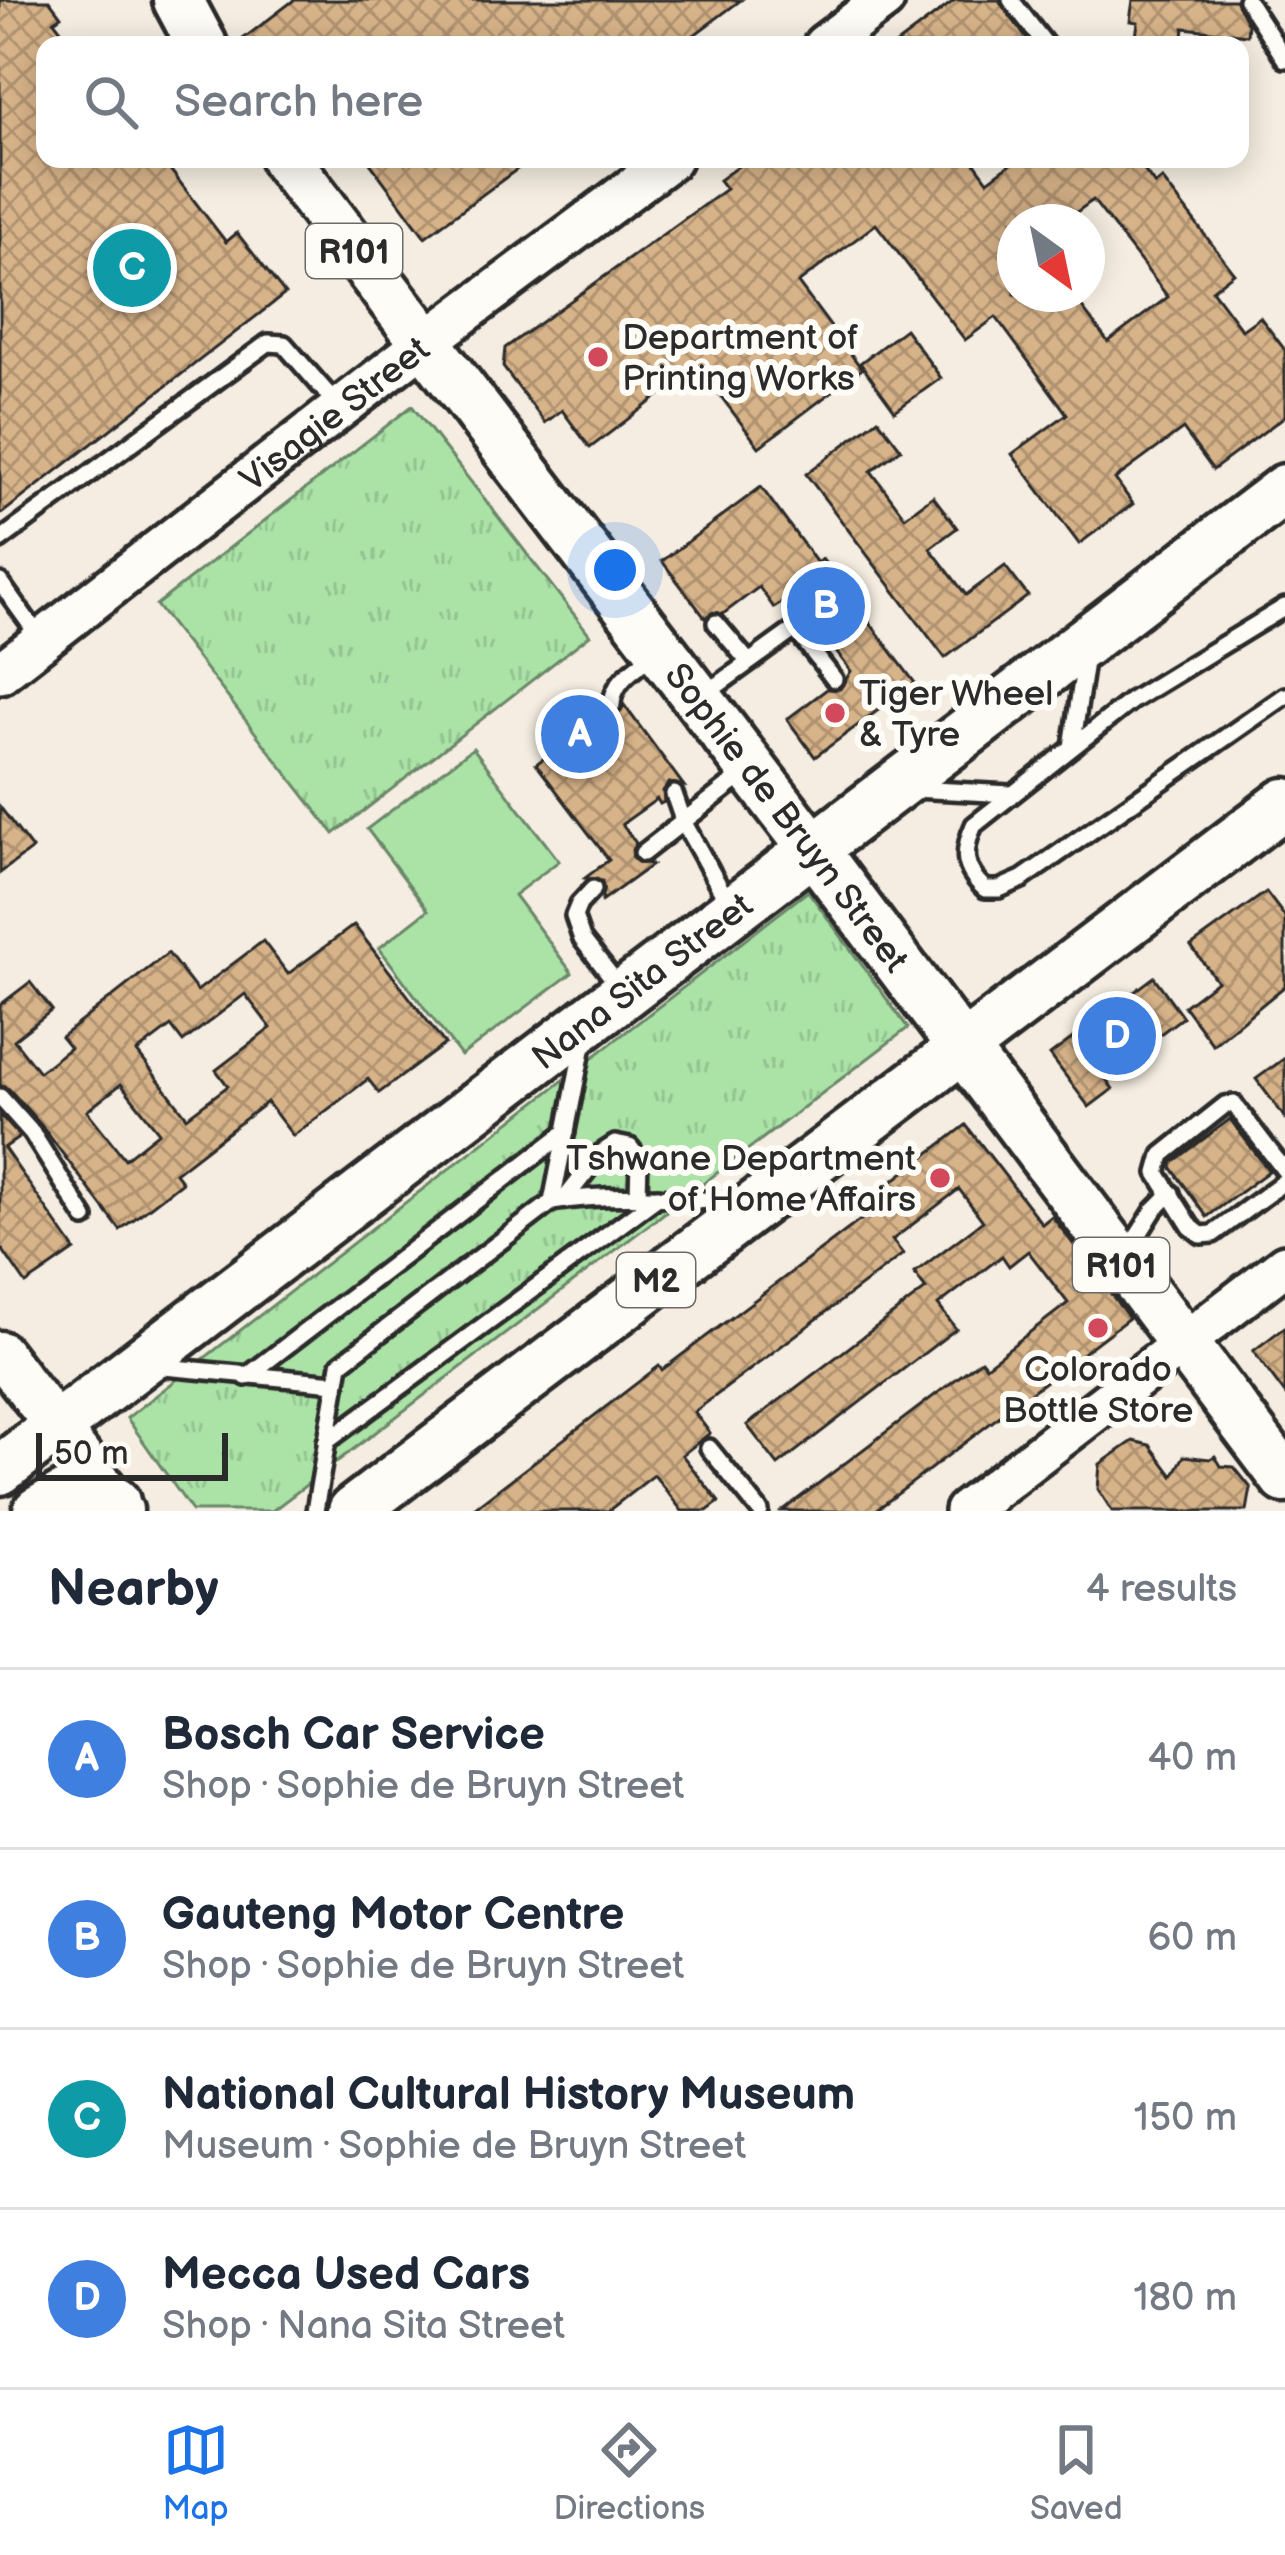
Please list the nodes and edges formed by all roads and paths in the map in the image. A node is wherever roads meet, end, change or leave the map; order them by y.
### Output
1 (178, 0) edge
2 (884, 0) edge
3 (1011, 0) edge
4 (1246, 0) edge
5 (197, 36) edge
6 (836, 36) edge
7 (1039, 36) edge
8 (1285, 59) edge
9 (292, 168) edge
10 (659, 168) edge
11 (423, 344) junction
12 (340, 408) junction
13 (1285, 489) edge
14 (1285, 521) edge
15 (0, 540) edge
16 (0, 582) edge
17 (1134, 605) junction
18 (1285, 608) edge
19 (716, 622) dead end
20 (41, 640) junction
21 (1088, 640) junction
22 (659, 650) junction
23 (747, 660) junction
24 (0, 673) edge
25 (834, 679) dead end
26 (1285, 696) edge
27 (697, 701) junction
28 (612, 705) dead end
29 (1072, 747) junction
30 (751, 769) junction
31 (893, 788) junction
32 (674, 794) dead end
33 (1011, 794) junction
34 (1285, 803) edge
35 (684, 823) junction
36 (812, 849) junction
37 (644, 854) dead end
38 (593, 889) dead end
39 (733, 910) junction
40 (606, 1008) junction
41 (959, 1049) junction
42 (0, 1097) edge
43 (566, 1132) junction
44 (1285, 1171) edge
45 (1285, 1181) edge
46 (1171, 1193) junction
47 (638, 1196) junction
48 (658, 1197) junction
49 (558, 1201) junction
50 (755, 1204) junction
51 (85, 1217) dead end
52 (1120, 1264) junction
53 (1285, 1265) edge
54 (1181, 1345) junction
55 (0, 1353) edge
56 (139, 1364) junction
57 (246, 1377) junction
58 (335, 1382) junction
59 (55, 1428) junction
60 (326, 1442) junction
61 (709, 1448) dead end
62 (0, 1470) edge
63 (1285, 1478) edge
64 (118, 1507) edge
65 (38, 1511) edge
66 (315, 1511) edge
67 (353, 1511) edge
68 (760, 1511) edge
69 (965, 1511) edge

1 - 5 main road
2 - 6 street
3 - 7 lane
4 - 8 lane
9 - 11 main road, Sophie de Bruyn Street / R101
10 - 11 street, Visagie Street
11 - 12 street, Visagie Street
11 - 22 main road, Sophie de Bruyn Street / R101
12 - 15 lane
12 - 20 street, Visagie Street
13 - 17 main road, Nana Sita Street
14 - 17 main road
16 - 20 lane
17 - 21 main road, Nana Sita Street
18 - 29 lane
19 - 23 lane
20 - 24 street, Visagie Street
21 - 29 lane
21 - 31 main road, Nana Sita Street
22 - 27 main road, Sophie de Bruyn Street / R101
22 - 28 lane
23 - 25 lane
23 - 27 lane
26 - 33 lane
27 - 30 main road, Sophie de Bruyn Street / R101
29 - 33 lane
30 - 35 lane
30 - 36 main road, Sophie de Bruyn Street / R101
31 - 33 lane
31 - 36 main road, Nana Sita Street
32 - 35 lane
34 - 41 main road, M2
35 - 37 lane
35 - 39 lane
36 - 39 main road, Nana Sita Street
36 - 41 main road, Sophie de Bruyn Street / R101
38 - 40 lane
39 - 40 main road, Nana Sita Street
40 - 43 lane
40 - 56 main road, Nana Sita Street
41 - 50 main road, M2
41 - 52 main road, Sophie de Bruyn Street / R101
42 - 51 lane
43 - 49 lane
43 - 57 lane
44 - 46 lane
45 - 46 lane
46 - 52 lane
47 - 48 lane
47 - 49 lane
47 - 49 lane
48 - 50 lane
48 - 60 lane
49 - 58 lane
50 - 67 main road, M2
52 - 54 main road, Sophie de Bruyn Street / R101
53 - 54 street
54 - 63 main road, Sophie de Bruyn Street / R101
54 - 69 street
55 - 59 main road
56 - 57 lane
56 - 59 main road, Nana Sita Street
57 - 58 lane
58 - 60 lane
59 - 62 main road, Nana Sita Street
59 - 64 main road
60 - 66 lane
61 - 68 lane
64 - 65 main road

